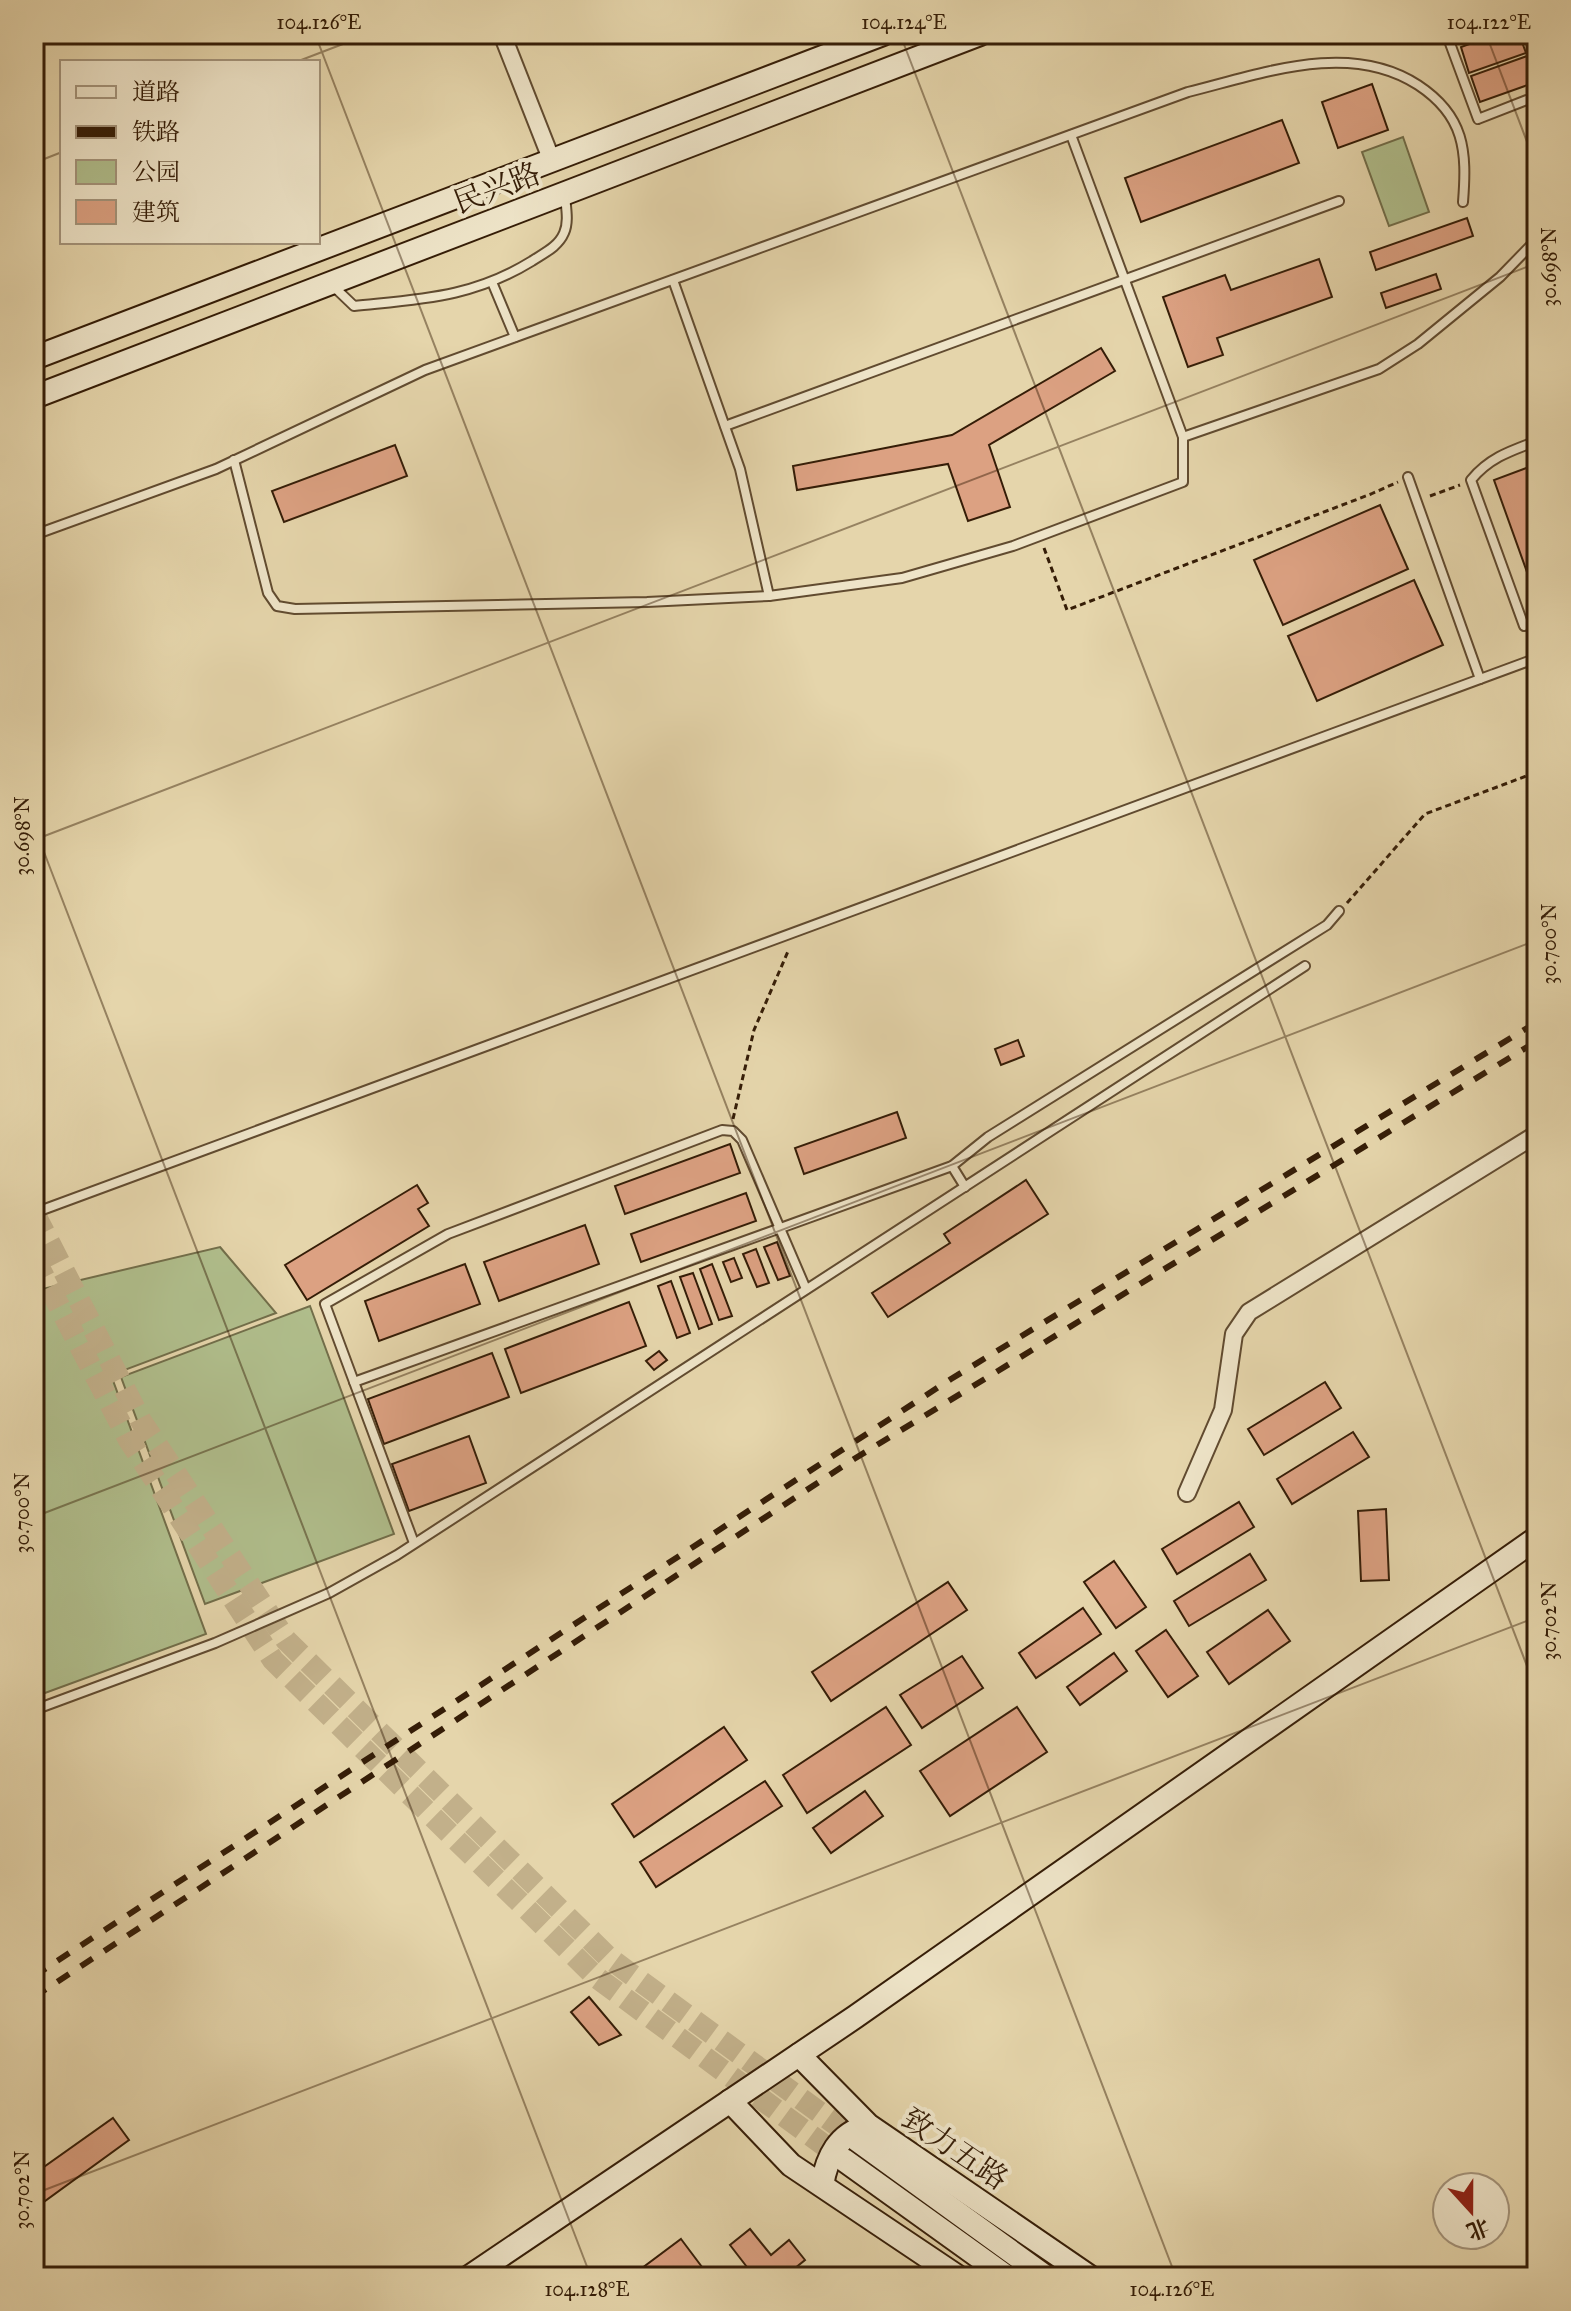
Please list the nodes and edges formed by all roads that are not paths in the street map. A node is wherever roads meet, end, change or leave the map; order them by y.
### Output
1 (502, 34) edge
2 (883, 34) edge
3 (980, 34) edge
4 (1459, 34) edge
5 (1537, 96) edge
6 (1071, 135) junction
7 (552, 161) junction
8 (564, 194) junction
9 (1339, 201) dead end
10 (1463, 202) dead end
11 (1537, 239) edge
12 (673, 280) junction
13 (1124, 280) junction
14 (492, 282) junction
15 (330, 284) junction
16 (515, 337) junction
17 (34, 358) edge
18 (34, 397) edge
19 (725, 426) junction
20 (1183, 437) junction
21 (1537, 441) edge
22 (234, 460) junction
23 (1408, 477) road end
24 (34, 535) edge
25 (769, 596) junction
26 (1524, 626) dead end
27 (1537, 658) edge
28 (1480, 679) junction
29 (1339, 911) road end
30 (1305, 966) dead end
31 (1537, 1134) edge
32 (952, 1166) junction
33 (965, 1187) junction
34 (34, 1213) edge
35 (779, 1230) junction
36 (806, 1289) junction
37 (354, 1382) junction
38 (1187, 1493) dead end
39 (1537, 1538) edge
40 (414, 1543) junction
41 (34, 1710) edge
42 (799, 2055) junction
43 (730, 2101) junction
44 (863, 2133) junction
45 (844, 2160) tunnel mouth
46 (822, 2185) junction
47 (469, 2277) edge
48 (958, 2277) edge
49 (1007, 2277) edge
50 (1046, 2277) edge
51 (1090, 2277) edge

1 - 7 street
2 - 7 street, 民兴路
3 - 8 street, 民兴路
4 - 5 lane
6 - 10 lane
6 - 12 lane
6 - 13 lane
7 - 8 street
7 - 17 street, 民兴路
8 - 14 lane
8 - 15 street, 民兴路
9 - 13 lane
11 - 20 lane
12 - 16 lane
12 - 19 lane
13 - 19 lane
13 - 20 lane
14 - 15 lane
14 - 16 lane
15 - 18 street, 民兴路
16 - 22 lane
19 - 25 lane
20 - 25 lane
21 - 26 lane
22 - 24 lane
22 - 25 lane
23 - 28 lane
27 - 28 lane
28 - 34 lane
29 - 32 lane
30 - 33 lane
31 - 38 street
32 - 33 lane
32 - 35 lane
33 - 36 lane
35 - 36 lane
35 - 37 lane
35 - 37 lane
36 - 40 lane
37 - 40 lane
39 - 42 street
40 - 41 lane
42 - 43 street
42 - 44 street, 致力五路
43 - 46 street
43 - 47 street
44 - 46 street
44 - 50 street
44 - 51 street, 致力五路
45 - 49 street
46 - 48 street

